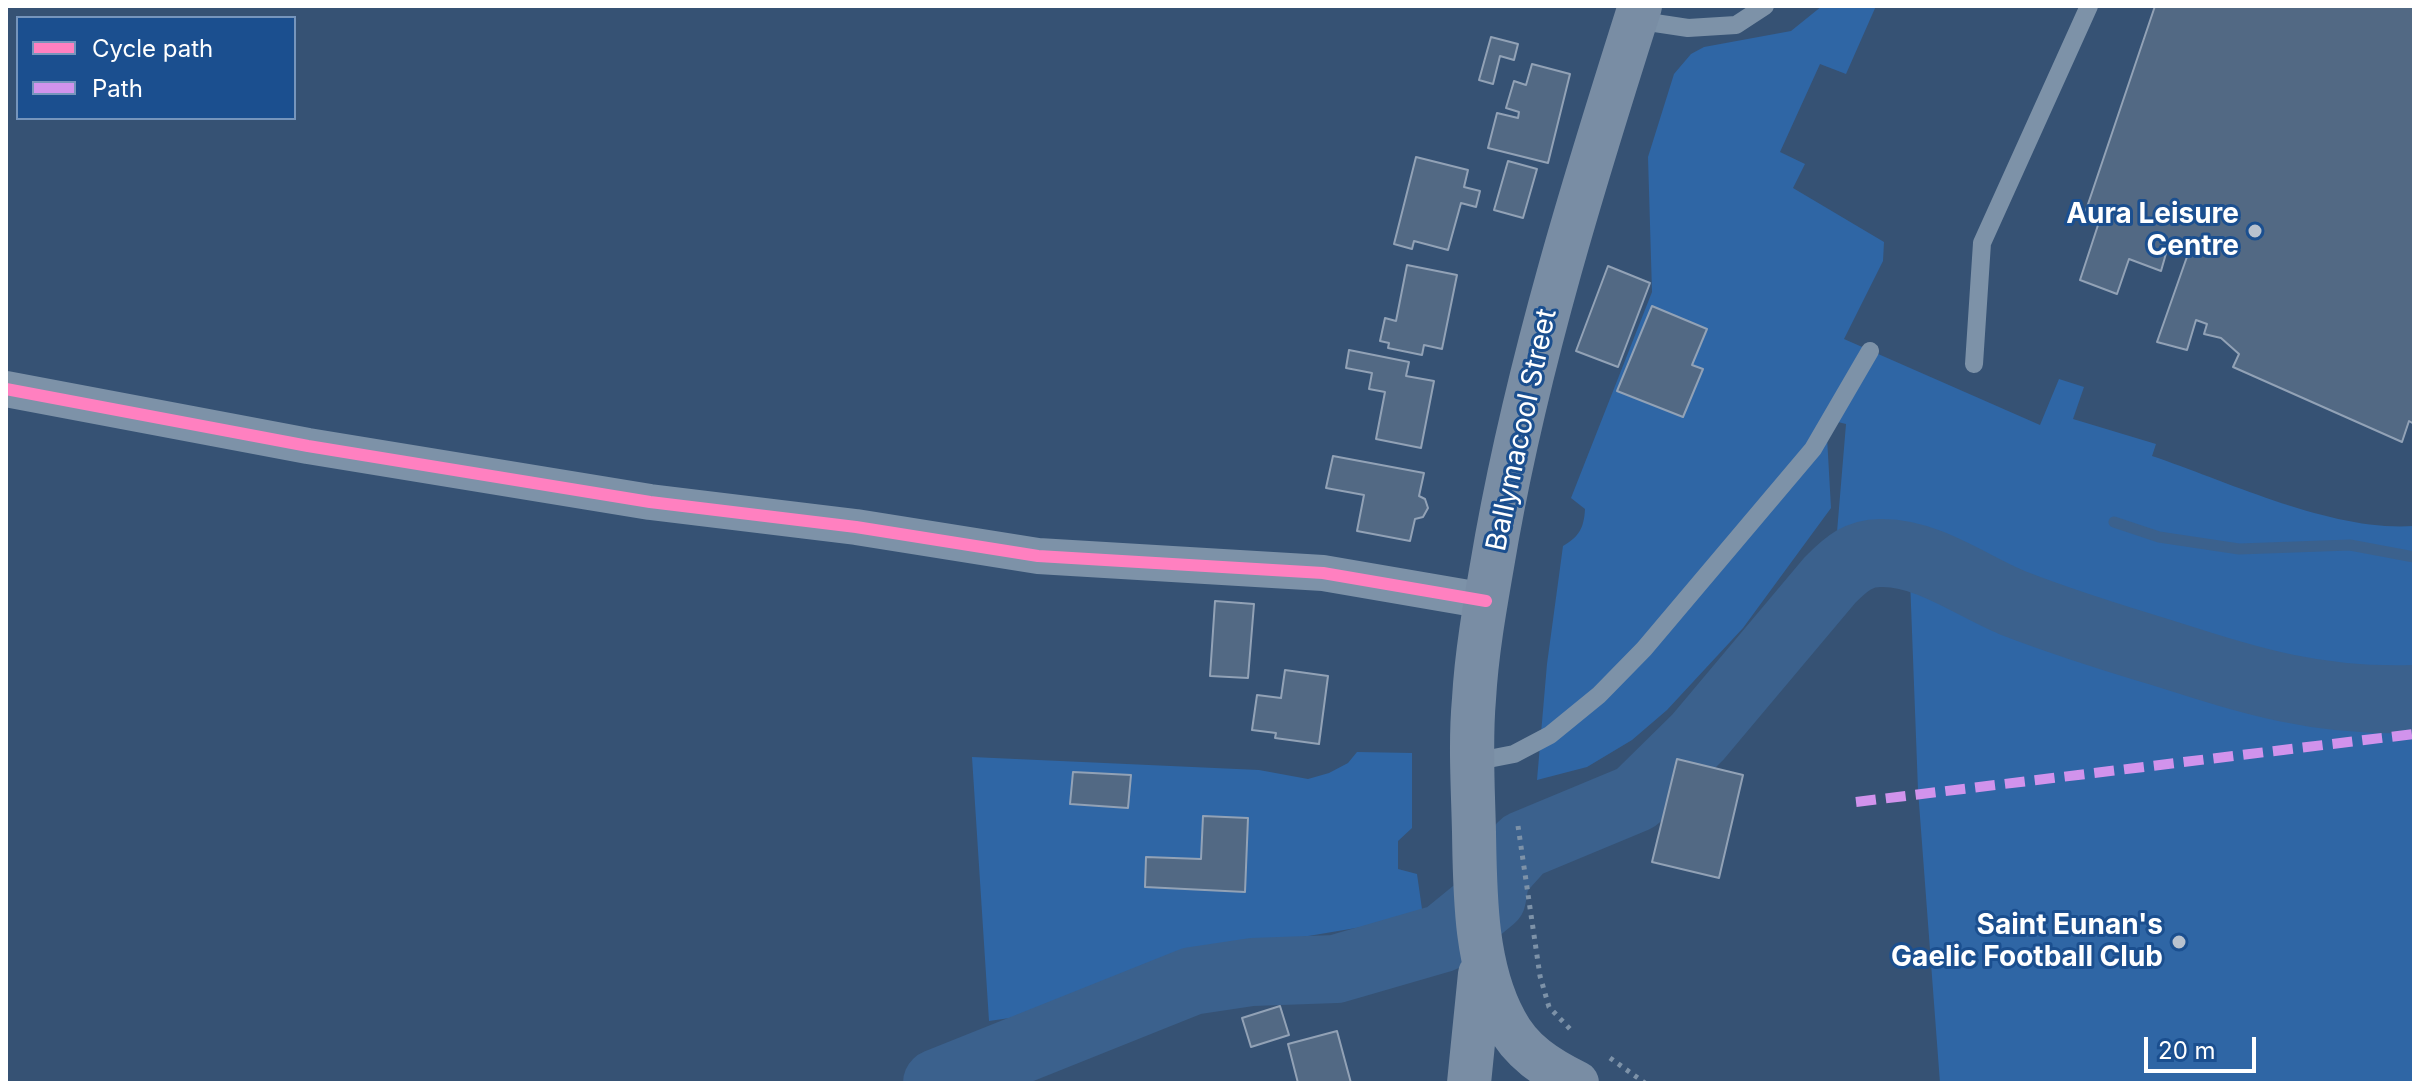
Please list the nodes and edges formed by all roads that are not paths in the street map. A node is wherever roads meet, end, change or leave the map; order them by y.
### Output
1 (1765, 6) edge
2 (2089, 6) edge
3 (1638, 13) edge
4 (1870, 351) dead end
5 (1974, 364) dead end
6 (6, 389) edge
7 (1486, 601) junction
8 (1473, 762) junction
9 (1479, 921) junction
10 (1590, 1068) edge
11 (1469, 1083) edge

1 - 3 lane
2 - 5 lane
3 - 7 main road, Ballymacool Street
4 - 8 lane
6 - 7 street
7 - 8 main road, Ballymacool Street
8 - 9 main road, Ballymacool Street
9 - 10 main road
9 - 11 main road

